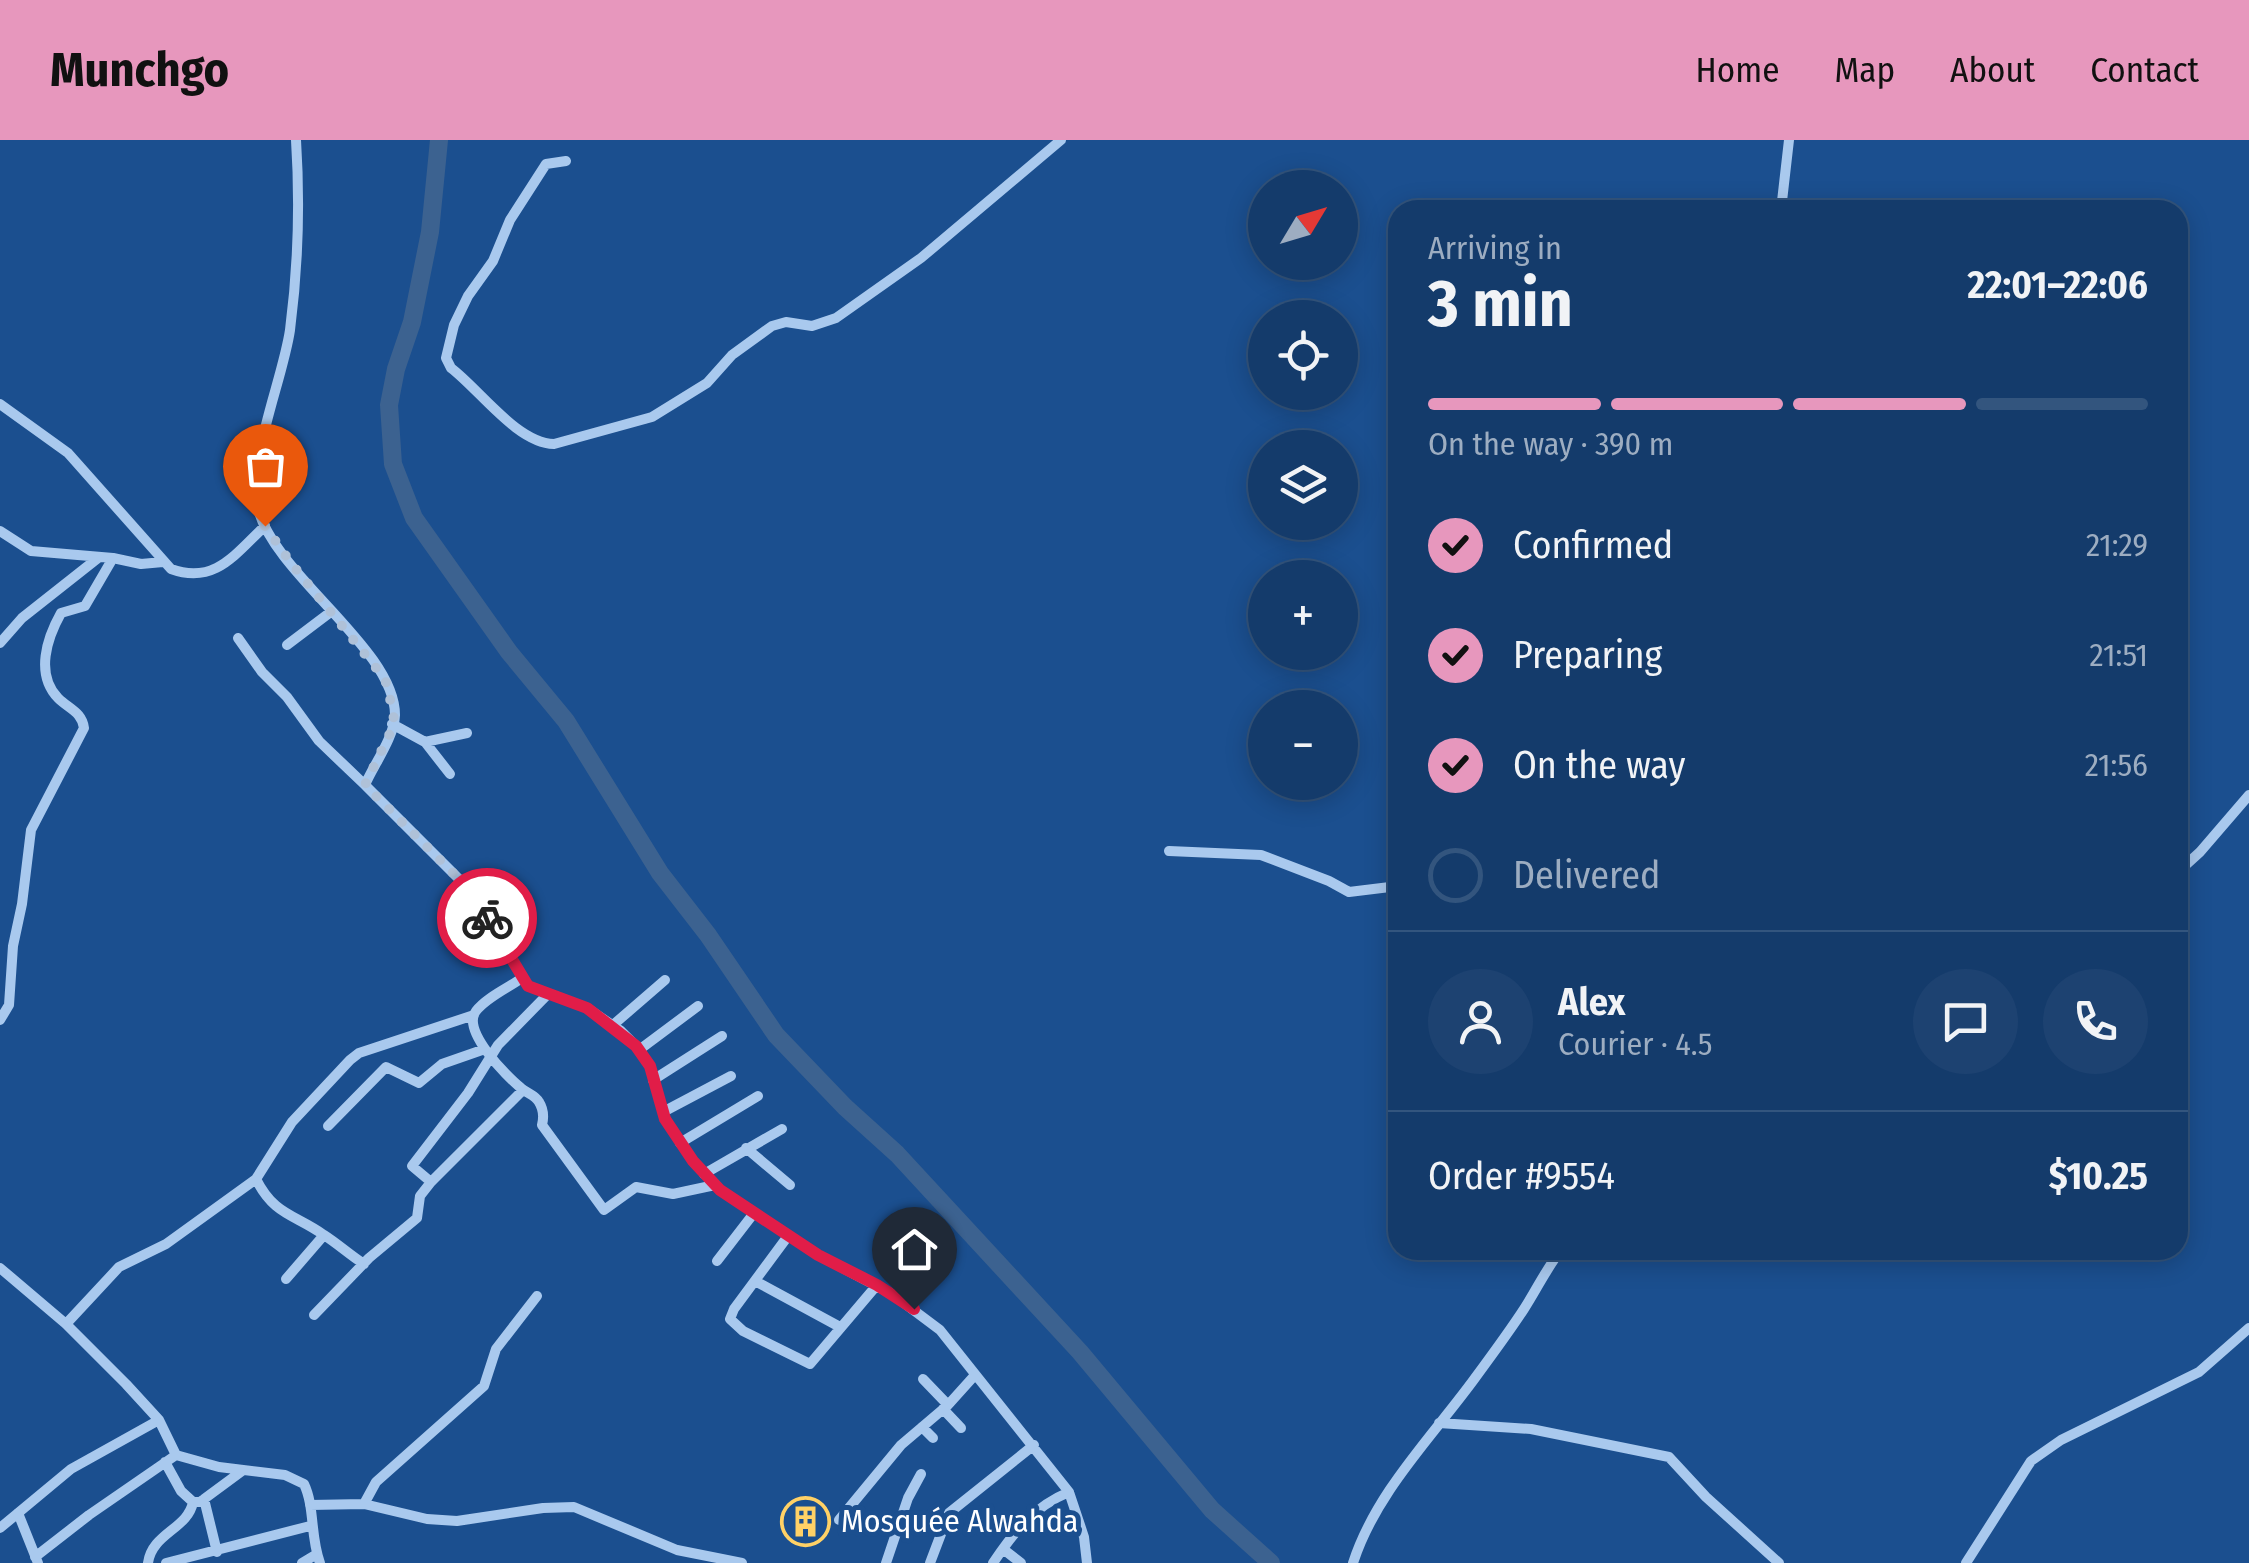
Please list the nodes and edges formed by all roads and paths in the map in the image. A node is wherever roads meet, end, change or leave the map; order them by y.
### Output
1 (296, 140) edge
2 (1062, 140) edge
3 (1789, 140) edge
4 (566, 161) dead end
5 (1782, 200) edge
6 (0, 404) edge
7 (265, 526) junction
8 (0, 531) edge
9 (99, 557) junction
10 (113, 558) junction
11 (163, 562) junction
12 (332, 611) junction
13 (238, 638) dead end
14 (0, 644) edge
15 (287, 645) dead end
16 (392, 724) junction
17 (467, 733) dead end
18 (425, 742) junction
19 (450, 774) dead end
20 (365, 785) junction
21 (2249, 795) edge
22 (1169, 851) dead end
23 (2188, 863) edge
24 (1388, 887) edge
25 (522, 978) junction
26 (665, 980) dead end
27 (547, 995) junction
28 (698, 1006) dead end
29 (474, 1015) junction
30 (0, 1020) edge
31 (613, 1025) junction
32 (722, 1036) dead end
33 (640, 1050) junction
34 (489, 1053) junction
35 (731, 1076) dead end
36 (654, 1080) junction
37 (522, 1090) junction
38 (758, 1096) dead end
39 (663, 1112) junction
40 (328, 1126) dead end
41 (782, 1129) dead end
42 (680, 1143) junction
43 (746, 1148) junction
44 (704, 1174) junction
45 (256, 1179) junction
46 (431, 1182) junction
47 (715, 1185) junction
48 (790, 1186) dead end
49 (754, 1213) junction
50 (324, 1235) junction
51 (788, 1236) junction
52 (1552, 1260) edge
53 (717, 1262) dead end
54 (364, 1264) junction
55 (0, 1268) edge
56 (286, 1279) dead end
57 (755, 1282) junction
58 (877, 1285) junction
59 (537, 1296) dead end
60 (314, 1315) dead end
61 (66, 1324) junction
62 (840, 1327) junction
63 (2249, 1328) edge
64 (976, 1374) junction
65 (923, 1380) dead end
66 (946, 1407) junction
67 (158, 1420) junction
68 (1439, 1423) junction
69 (922, 1427) junction
70 (962, 1428) dead end
71 (933, 1438) dead end
72 (1034, 1445) junction
73 (170, 1459) junction
74 (243, 1471) junction
75 (921, 1474) dead end
76 (1068, 1492) junction
77 (198, 1500) junction
78 (364, 1504) junction
79 (310, 1505) junction
80 (18, 1513) junction
81 (838, 1520) dead end
82 (310, 1526) junction
83 (0, 1528) edge
84 (1003, 1549) junction
85 (216, 1552) junction
86 (318, 1559) edge
87 (37, 1560) edge
88 (148, 1563) edge
89 (166, 1563) edge
90 (302, 1563) edge
91 (742, 1563) edge
92 (886, 1563) edge
93 (930, 1563) edge
94 (993, 1563) edge
95 (1021, 1563) edge
96 (1088, 1563) edge
97 (1353, 1563) edge
98 (1779, 1563) edge
99 (1966, 1563) edge

1 - 7 street
2 - 4 street
3 - 5 street
6 - 11 street
7 - 11 street
7 - 12 street
8 - 9 street
9 - 10 street
9 - 14 street
10 - 11 street
10 - 30 street
12 - 15 street
12 - 16 street
13 - 20 street
16 - 18 street
16 - 20 street
17 - 18 street
18 - 19 street
20 - 25 street
21 - 23 street
22 - 24 street
25 - 27 street
25 - 29 street
26 - 31 street
27 - 31 street
27 - 34 street
28 - 33 street
29 - 34 street
29 - 45 street
31 - 33 street
32 - 36 street
33 - 36 street
34 - 37 street
34 - 40 street
34 - 46 street
35 - 39 street
36 - 39 street
37 - 46 street
37 - 47 street
38 - 42 street
39 - 42 street
41 - 43 street
42 - 44 street
43 - 44 street
43 - 48 street
44 - 47 street
45 - 50 street
45 - 61 street
46 - 54 street
47 - 49 street
49 - 51 street
49 - 53 street
50 - 54 street
50 - 56 street
51 - 57 street
51 - 58 street
52 - 68 street
54 - 60 street
55 - 61 street
57 - 62 street
57 - 62 street
58 - 62 street
58 - 64 street
59 - 78 street
61 - 67 street
63 - 99 street
64 - 66 street
64 - 72 street
65 - 66 street
66 - 69 street
66 - 70 street
67 - 73 street
67 - 80 street
68 - 97 street
68 - 98 street
69 - 71 street
69 - 81 street
72 - 76 street
72 - 93 street
73 - 74 street
73 - 77 street
73 - 87 street
74 - 77 street
74 - 79 street
75 - 92 street
76 - 84 street
76 - 96 street
77 - 85 street
77 - 88 street
78 - 79 street
78 - 91 street
79 - 82 street
80 - 83 street
80 - 87 street
82 - 85 street
82 - 86 street
84 - 94 street
84 - 95 street
85 - 89 street
86 - 90 street

